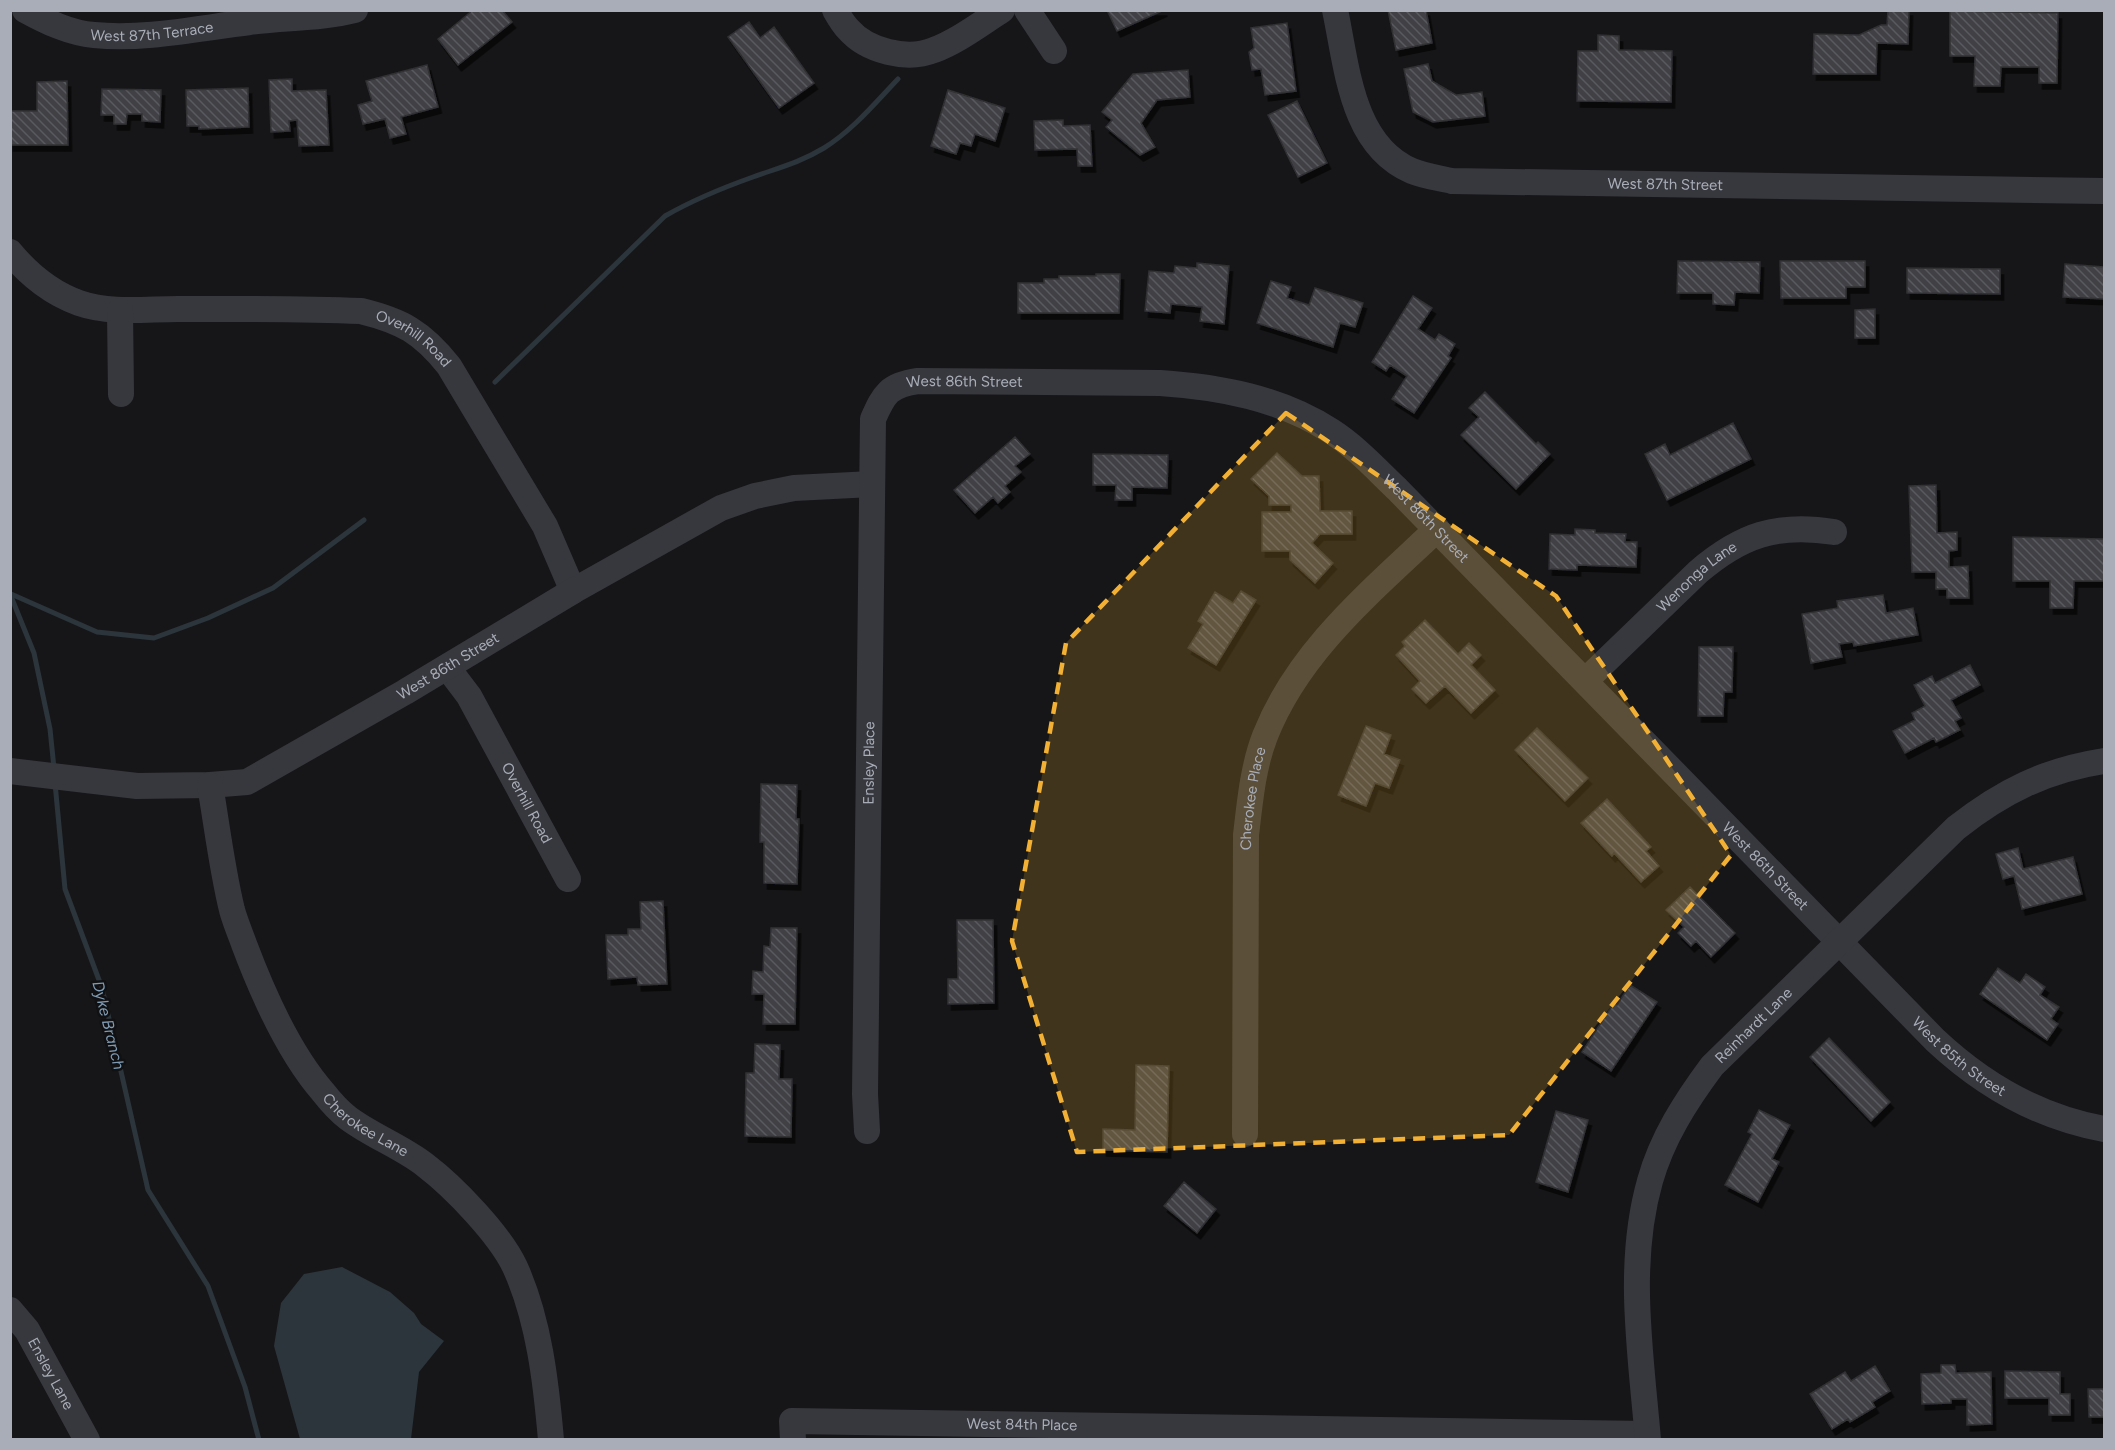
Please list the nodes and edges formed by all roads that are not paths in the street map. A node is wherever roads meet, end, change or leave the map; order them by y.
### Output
1 (25, 10) edge
2 (355, 10) edge
3 (835, 10) edge
4 (1002, 10) edge
5 (1027, 10) edge
6 (1335, 10) edge
7 (251, 16) edge
8 (1054, 51) dead end
9 (2104, 191) edge
10 (10, 252) edge
11 (120, 311) junction
12 (121, 394) dead end
13 (882, 397) joint
14 (872, 484) junction
15 (1437, 529) junction
16 (1834, 532) dead end
17 (573, 591) junction
18 (447, 667) junction
19 (1585, 681) junction
20 (2104, 760) edge
21 (10, 771) edge
22 (210, 784) junction
23 (568, 879) dead end
24 (1839, 941) junction
25 (2104, 1129) edge
26 (867, 1131) dead end
27 (1245, 1134) dead end
28 (10, 1310) edge
29 (793, 1430) edge
30 (1648, 1437) edge
31 (87, 1440) edge
32 (551, 1440) edge

1 - 7 street, West 87th Terrace
2 - 7 street, West 87th Terrace
3 - 4 street
5 - 8 street
6 - 9 street, West 87th Street
10 - 11 street, Overhill Road
11 - 12 street
11 - 17 street, Overhill Road
13 - 14 street, Ensley Place
13 - 15 street, West 86th Street
14 - 17 street, West 86th Street
14 - 26 street, Ensley Place
15 - 19 street, West 86th Street
15 - 27 street, Cherokee Place
16 - 19 street, Wenonga Lane
17 - 18 street, West 86th Street
18 - 22 street, West 86th Street
18 - 23 street, Overhill Road
19 - 24 street, West 86th Street
20 - 24 street, Reinhardt Lane
21 - 22 street, West 86th Street
22 - 32 street, Cherokee Lane
24 - 25 street, West 85th Street
24 - 30 street, Reinhardt Lane
28 - 31 street, Ensley Lane
29 - 30 street, West 84th Place

